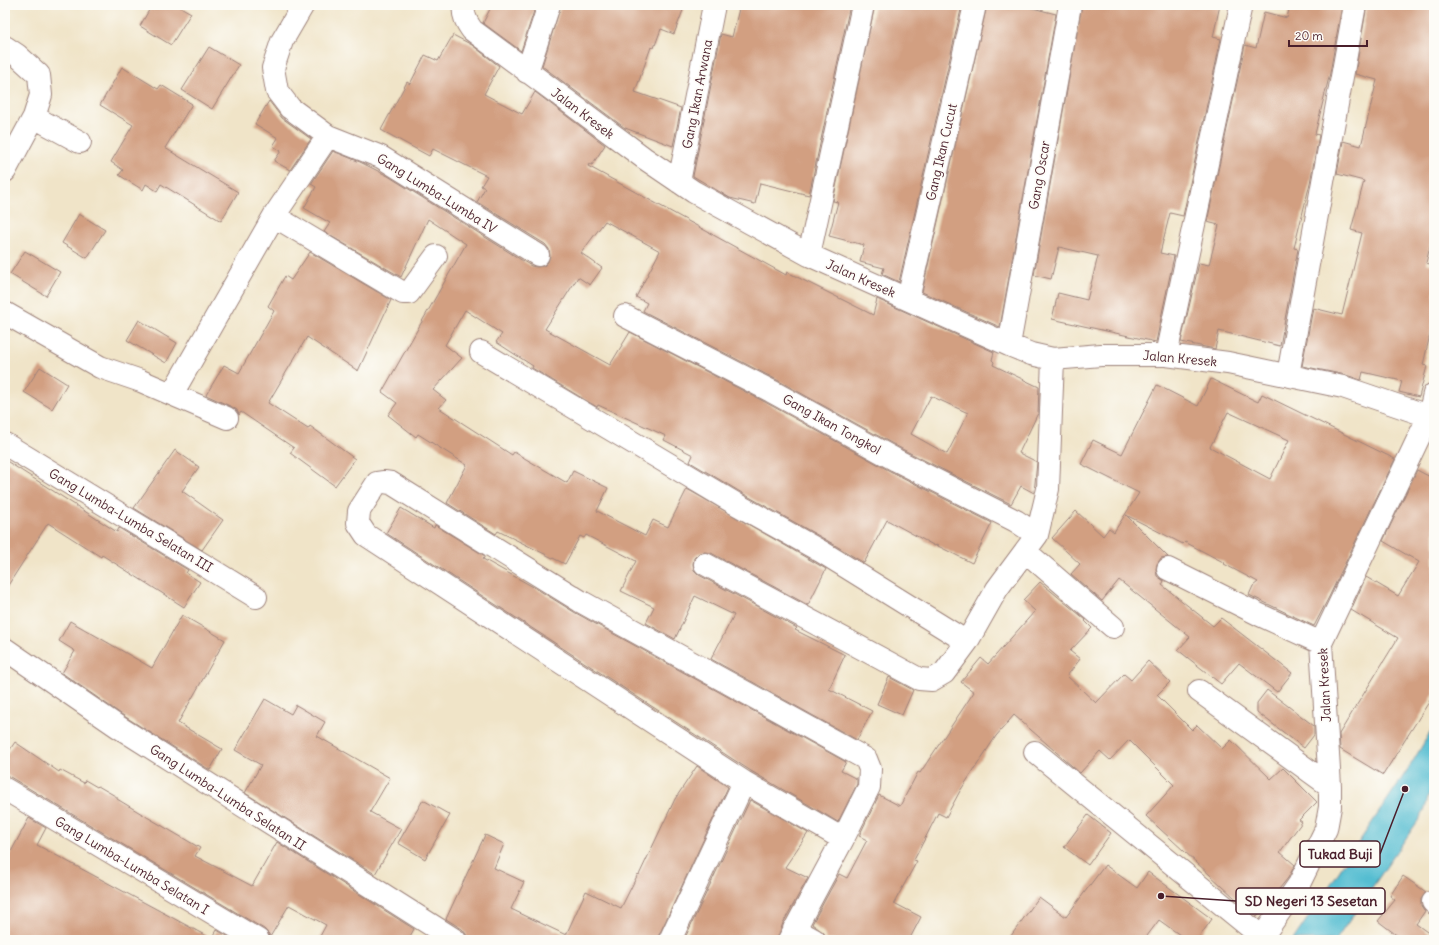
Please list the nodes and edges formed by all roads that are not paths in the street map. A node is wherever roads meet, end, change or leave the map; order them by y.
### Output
1 (303, 5) edge
2 (464, 5) edge
3 (549, 5) edge
4 (714, 5) edge
5 (863, 5) edge
6 (975, 5) edge
7 (1070, 5) edge
8 (1241, 5) edge
9 (1355, 5) edge
10 (5, 47) edge
11 (527, 72) junction
12 (34, 117) junction
13 (328, 136) junction
14 (80, 142) dead end
15 (5, 171) edge
16 (679, 182) junction
17 (274, 216) junction
18 (538, 255) dead end
19 (809, 255) junction
20 (436, 256) dead end
21 (908, 299) junction
22 (5, 313) edge
23 (625, 316) dead end
24 (1009, 345) junction
25 (481, 352) dead end
26 (1166, 355) junction
27 (1053, 359) junction
28 (1288, 375) junction
29 (172, 394) junction
30 (1434, 394) edge
31 (1432, 417) edge
32 (227, 418) dead end
33 (5, 444) edge
34 (1031, 543) junction
35 (705, 564) dead end
36 (1168, 569) dead end
37 (256, 598) dead end
38 (1113, 627) dead end
39 (968, 642) junction
40 (1321, 643) junction
41 (5, 649) edge
42 (1199, 691) dead end
43 (1035, 752) dead end
44 (744, 782) junction
45 (1330, 786) junction
46 (5, 789) edge
47 (843, 840) junction
48 (792, 934) edge
49 (1261, 939) edge
50 (258, 940) edge
51 (455, 940) edge
52 (670, 940) edge
53 (814, 940) edge

1 - 13 street, Gang Lumba-Lumba IV
2 - 11 street, Jalan Kresek
3 - 11 street
4 - 16 street, Gang Ikan Arwana
5 - 19 street
6 - 21 street, Gang Ikan Cucut
7 - 24 street, Gang Oscar
8 - 26 street
9 - 28 street
10 - 12 street
11 - 16 street, Jalan Kresek
12 - 14 street
12 - 15 street
13 - 17 street
13 - 18 street, Gang Lumba-Lumba IV
16 - 19 street, Jalan Kresek
17 - 20 street
17 - 29 street
19 - 21 street, Jalan Kresek
21 - 24 street, Jalan Kresek
22 - 29 street
23 - 34 street, Gang Ikan Tongkol
24 - 27 street, Jalan Kresek
25 - 39 street
26 - 27 street, Jalan Kresek
26 - 28 street, Jalan Kresek
27 - 34 street
28 - 31 street, Jalan Kresek
29 - 32 street
30 - 31 street
31 - 40 street, Jalan Kresek
33 - 37 street, Gang Lumba-Lumba Selatan III
34 - 38 street, Gang Ikan Tongkol
34 - 39 street
35 - 39 street
36 - 40 street
40 - 45 street, Jalan Kresek
41 - 51 street, Gang Lumba-Lumba Selatan II
42 - 45 street
43 - 49 street
44 - 47 street
44 - 47 street
44 - 52 street
45 - 49 street, Jalan Kresek
46 - 50 street, Gang Lumba-Lumba Selatan I
47 - 48 street
48 - 53 street

